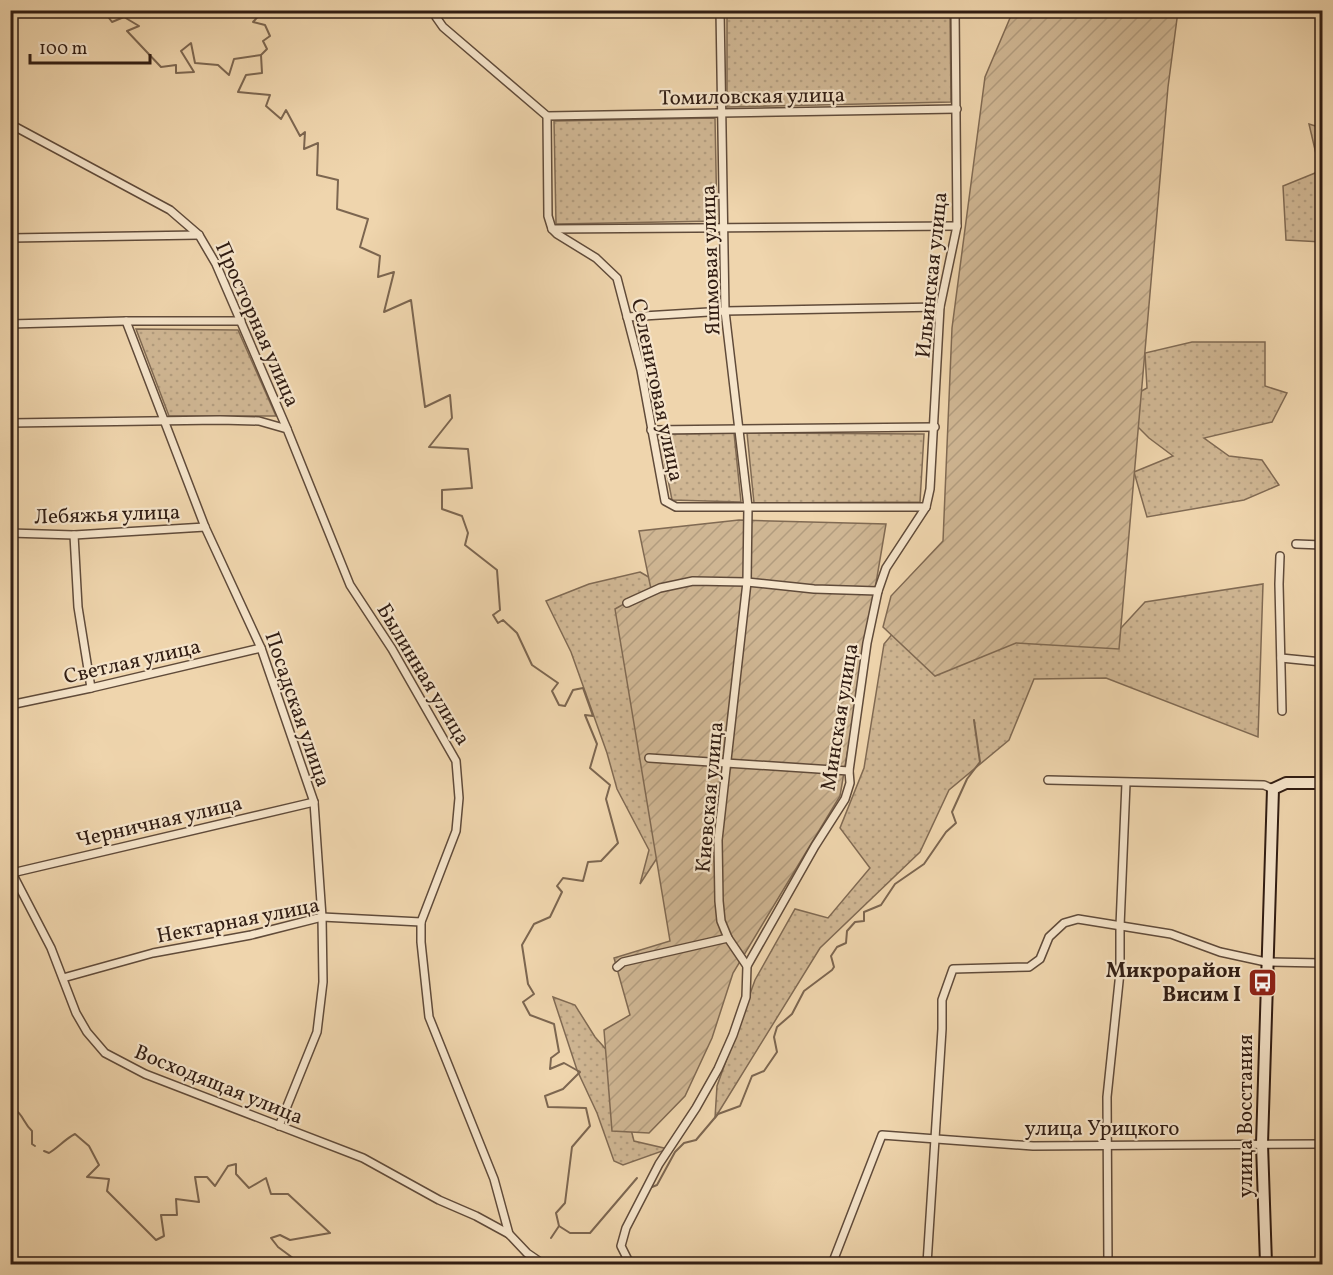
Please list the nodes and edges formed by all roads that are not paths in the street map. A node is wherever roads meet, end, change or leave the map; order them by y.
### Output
1 (436, 10) edge
2 (720, 10) edge
3 (954, 10) edge
4 (957, 109) junction
5 (721, 112) junction
6 (547, 116) junction
7 (12, 126) edge
8 (957, 226) junction
9 (723, 228) junction
10 (552, 229) junction
11 (199, 235) junction
12 (10, 238) edge
13 (940, 308) junction
14 (725, 311) junction
15 (627, 317) junction
16 (126, 321) junction
17 (242, 321) junction
18 (10, 324) edge
19 (164, 420) junction
20 (10, 423) edge
21 (935, 427) junction
22 (740, 428) junction
23 (287, 429) junction
24 (651, 430) junction
25 (748, 507) junction
26 (926, 507) junction
27 (205, 527) junction
28 (10, 533) edge
29 (74, 535) junction
30 (1296, 544) dead end
31 (1323, 545) edge
32 (1280, 556) dead end
33 (747, 582) junction
34 (878, 591) junction
35 (627, 603) dead end
36 (261, 648) junction
37 (1281, 658) junction
38 (1323, 662) edge
39 (91, 688) junction
40 (10, 705) edge
41 (1282, 711) dead end
42 (649, 758) dead end
43 (726, 761) junction
44 (849, 771) junction
45 (1048, 780) dead end
46 (1126, 783) junction
47 (1323, 783) edge
48 (1273, 789) junction
49 (314, 802) junction
50 (11, 871) edge
51 (322, 917) junction
52 (421, 922) junction
53 (1120, 926) junction
54 (728, 939) junction
55 (1266, 962) junction
56 (1323, 963) edge
57 (747, 966) junction
58 (617, 967) dead end
59 (63, 978) junction
60 (279, 1126) junction
61 (934, 1140) junction
62 (1262, 1144) junction
63 (1323, 1144) edge
64 (1108, 1145) junction
65 (509, 1234) junction
66 (543, 1264) edge
67 (634, 1264) edge
68 (832, 1264) edge
69 (927, 1264) edge
70 (1108, 1264) edge
71 (1266, 1264) edge

1 - 6 street
2 - 5 street, Яшмовая улица
3 - 4 street, Ильинская улица
4 - 5 street, Томиловская улица
4 - 8 street, Ильинская улица
5 - 6 street, Томиловская улица
5 - 9 street, Яшмовая улица
6 - 10 street
7 - 11 street, Просторная улица
8 - 9 street
8 - 13 street, Ильинская улица
9 - 10 street
9 - 14 street, Яшмовая улица
10 - 15 street, Селенитовая улица
11 - 12 street
11 - 17 street, Просторная улица
13 - 14 street
13 - 21 street, Ильинская улица
14 - 15 street
14 - 22 street, Яшмовая улица
15 - 24 street, Селенитовая улица
16 - 17 street
16 - 18 street
16 - 19 street, Посадская улица
17 - 23 street, Просторная улица
19 - 20 street
19 - 23 street
19 - 27 street, Посадская улица
21 - 22 street
21 - 26 street, Ильинская улица
22 - 24 street
22 - 25 street, Яшмовая улица
23 - 52 street, Былинная улица
24 - 25 street, Селенитовая улица
25 - 26 street
25 - 33 street, Киевская улица
26 - 34 street, Минская улица
27 - 29 street, Лебяжья улица
27 - 36 street, Посадская улица
28 - 29 street, Лебяжья улица
29 - 39 street
30 - 31 street
32 - 37 street
33 - 34 street
33 - 35 street
33 - 43 street, Киевская улица
34 - 44 street, Минская улица
36 - 39 street, Светлая улица
36 - 49 street, Посадская улица
37 - 38 street
37 - 41 street
39 - 40 street, Светлая улица
42 - 43 street
43 - 44 street
43 - 54 street, Киевская улица
44 - 57 street, Минская улица
45 - 46 street
46 - 48 street
46 - 53 street
47 - 48 street
48 - 55 street, улица Восстания
49 - 50 street, Черничная улица
49 - 51 street, Посадская улица
50 - 59 street, Восходящая улица
51 - 52 street, Нектарная улица
51 - 59 street, Нектарная улица
51 - 60 street, Посадская улица
52 - 65 street, Былинная улица
53 - 55 street
53 - 61 street
53 - 64 street
54 - 57 street, Киевская улица
54 - 58 street
55 - 56 street
55 - 62 street, улица Восстания
57 - 67 street
59 - 60 street, Восходящая улица
60 - 65 street, Восходящая улица
61 - 64 street, улица Урицкого
61 - 68 street, улица Урицкого
61 - 69 street
62 - 63 street, улица Урицкого
62 - 64 street, улица Урицкого
62 - 71 street, улица Восстания
64 - 70 street
65 - 66 street, Былинная улица

